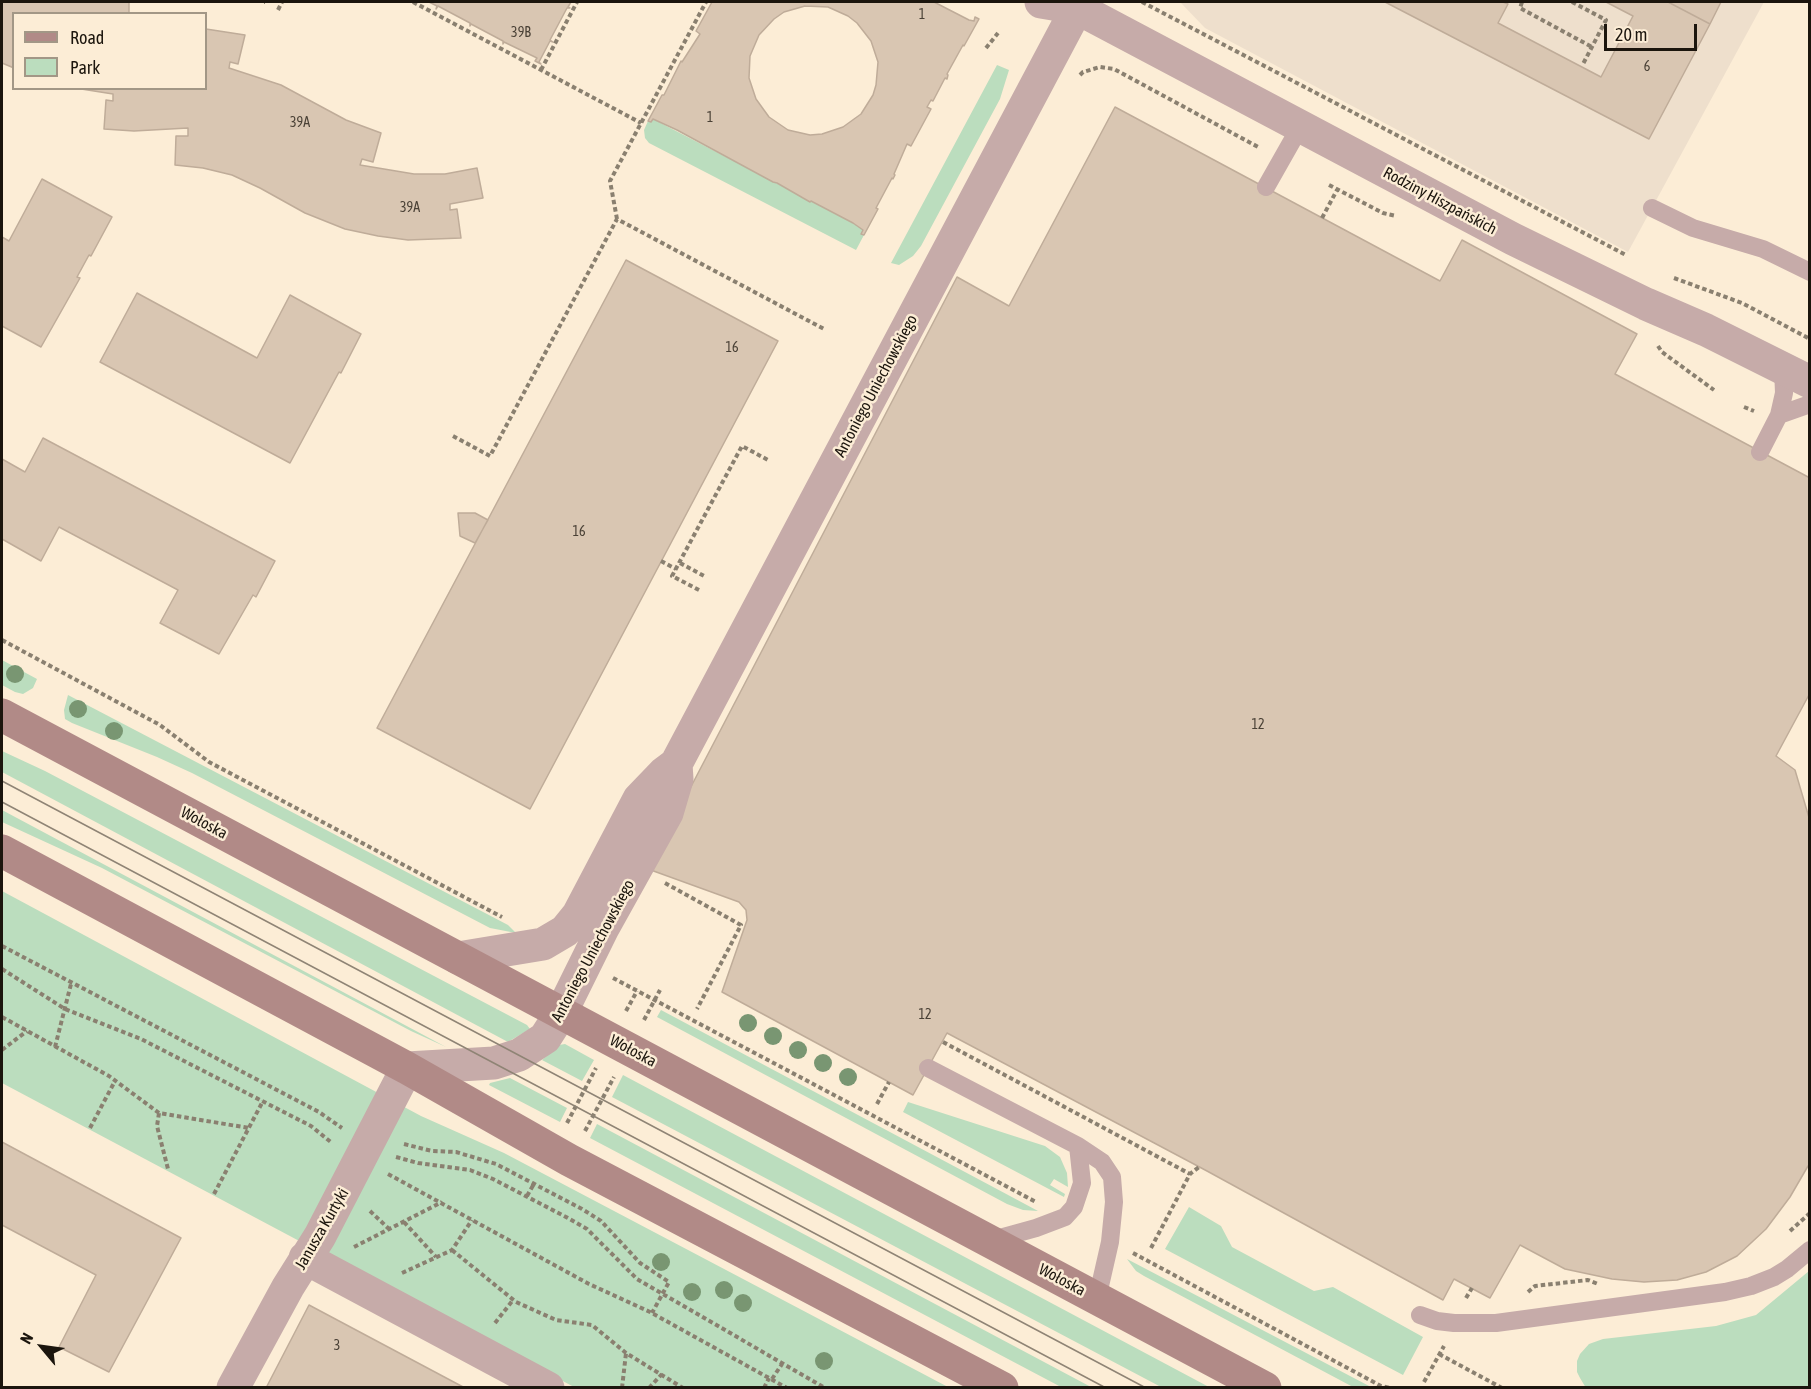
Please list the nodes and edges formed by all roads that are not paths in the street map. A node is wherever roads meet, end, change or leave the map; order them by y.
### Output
1 (1041, 2) edge
2 (1074, 5) edge
3 (1261, 107) junction
4 (1300, 127) junction
5 (1282, 159) junction
6 (1266, 188) dead end
7 (1652, 208) dead end
8 (1809, 273) edge
9 (1796, 375) edge
10 (1809, 404) edge
11 (1779, 415) junction
12 (1760, 452) dead end
13 (2, 715) edge
14 (676, 764) junction
15 (2, 851) edge
16 (458, 958) junction
17 (561, 1013) junction
18 (407, 1068) junction
19 (928, 1068) dead end
20 (1077, 1146) junction
21 (989, 1241) junction
22 (1809, 1250) edge
23 (305, 1258) junction
24 (1098, 1299) junction
25 (1420, 1315) dead end
26 (233, 1388) edge
27 (548, 1388) edge
28 (1002, 1388) edge
29 (1265, 1388) edge

1 - 2 street, Rodziny Hiszpańskich
2 - 3 street, Rodziny Hiszpańskich
2 - 14 street, Antoniego Uniechowskiego
3 - 4 street, Rodziny Hiszpańskich
3 - 5 lane
4 - 5 lane
4 - 9 street, Rodziny Hiszpańskich
5 - 6 lane
7 - 8 lane
9 - 11 lane
10 - 11 lane
11 - 12 lane
13 - 16 main road, Wołoska
14 - 16 street, Antoniego Uniechowskiego
14 - 17 street, Antoniego Uniechowskiego
15 - 18 main road
16 - 17 main road, Wołoska
17 - 18 street, Antoniego Uniechowskiego
17 - 21 main road, Wołoska
18 - 23 street, Janusza Kurtyki
18 - 28 main road
19 - 20 lane
20 - 21 lane
20 - 24 lane
21 - 24 main road, Wołoska
22 - 25 lane
23 - 26 street, Janusza Kurtyki
23 - 27 street
24 - 29 main road, Wołoska

